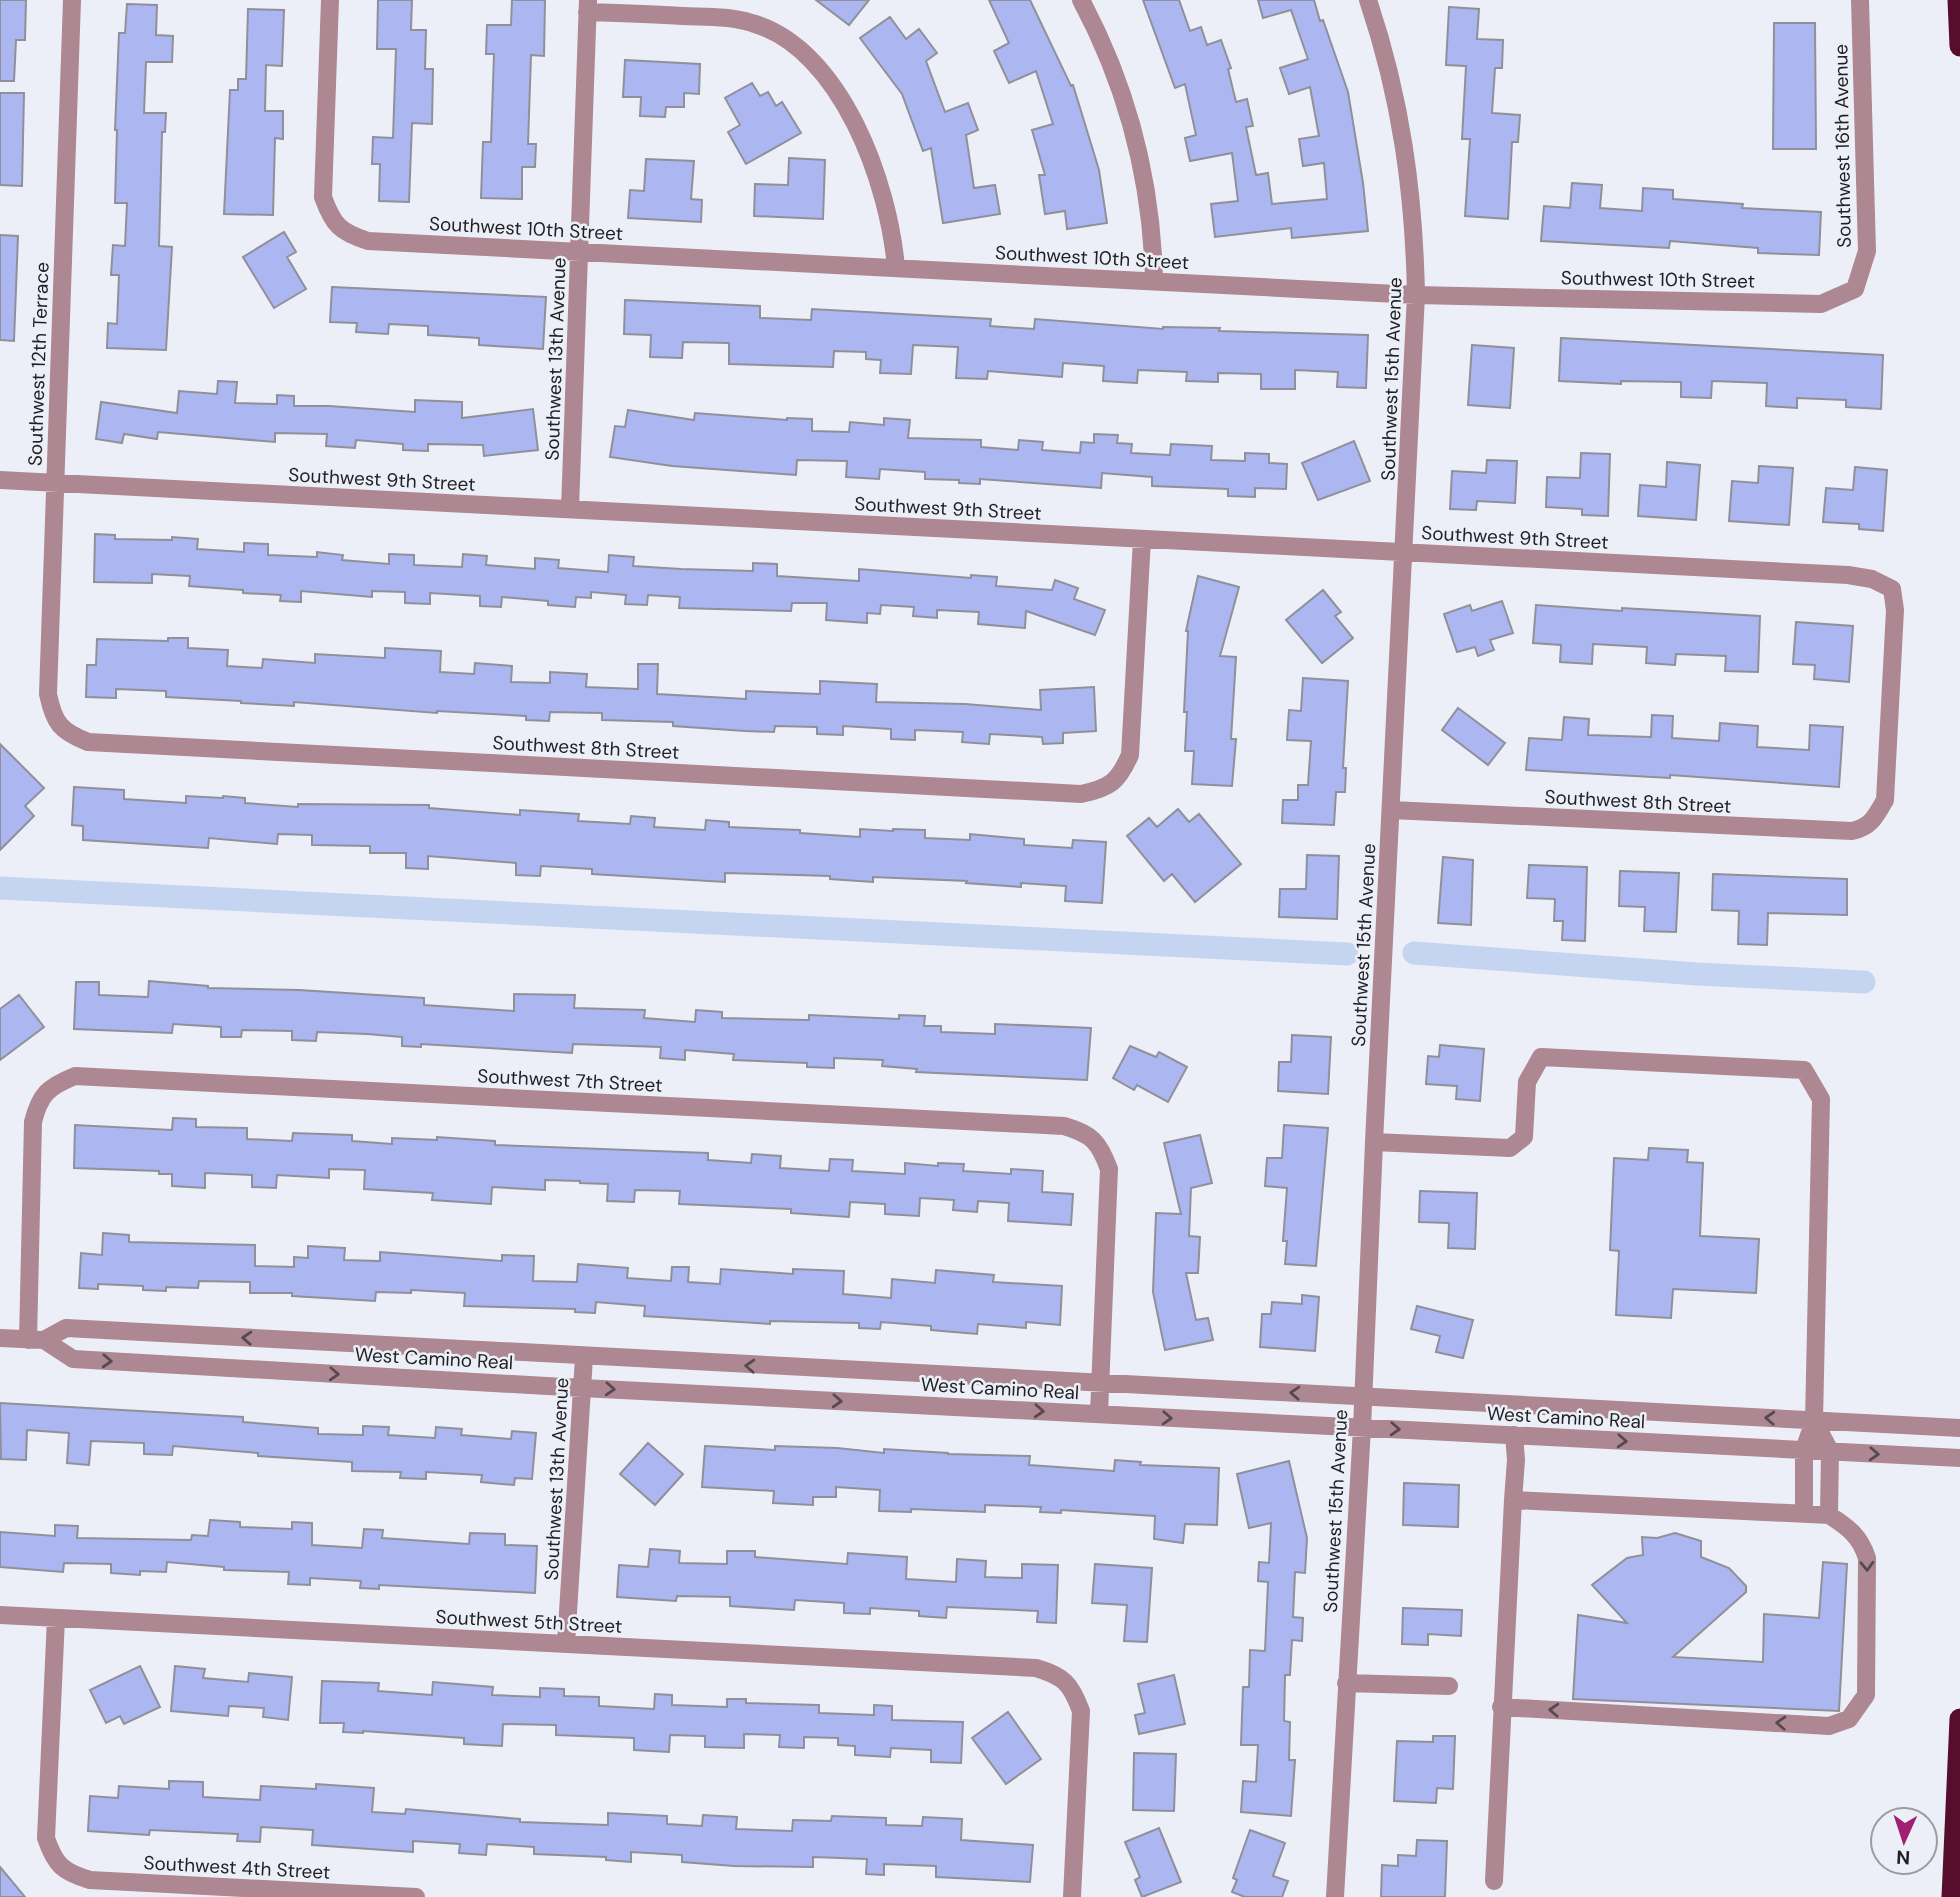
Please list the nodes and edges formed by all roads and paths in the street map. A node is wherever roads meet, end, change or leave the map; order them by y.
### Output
1 (72, 0) edge
2 (330, 0) edge
3 (1081, 0) edge
4 (1368, 0) edge
5 (1860, 0) edge
6 (1958, 0) edge
7 (588, 6) edge
8 (1960, 46) edge
9 (579, 252) junction
10 (896, 268) junction
11 (1154, 281) junction
12 (1854, 289) joint
13 (1416, 295) junction
14 (0, 480) edge
15 (55, 483) junction
16 (570, 509) junction
17 (1142, 539) junction
18 (1404, 552) junction
19 (61, 726) joint
20 (1391, 810) junction
21 (1876, 816) joint
22 (1374, 1142) junction
23 (0, 1338) edge
24 (36, 1340) junction
25 (584, 1357) junction
26 (1100, 1383) junction
27 (582, 1388) junction
28 (1363, 1397) junction
29 (1099, 1414) junction
30 (1814, 1421) junction
31 (1362, 1428) junction
32 (1960, 1428) edge
33 (1514, 1435) junction
34 (1804, 1450) junction
35 (1830, 1451) junction
36 (1960, 1458) edge
37 (1513, 1500) junction
38 (1804, 1513) junction
39 (1829, 1515) junction
40 (0, 1615) edge
41 (56, 1618) junction
42 (566, 1644) junction
43 (1346, 1684) junction
44 (1450, 1686) dead end
45 (1501, 1707) junction
46 (1960, 1719) edge
47 (1494, 1881) dead end
48 (416, 1897) edge
49 (1072, 1897) edge
50 (1335, 1897) edge
51 (1952, 1897) edge

1 - 15 street, Southwest 12th Terrace
2 - 9 street, Southwest 10th Street
3 - 11 street
4 - 13 street, Southwest 15th Avenue
5 - 12 street, Southwest 16th Avenue
6 - 8 highway
7 - 9 street, Southwest 13th Avenue
7 - 10 street
9 - 10 street, Southwest 10th Street
9 - 16 street, Southwest 13th Avenue
10 - 11 street, Southwest 10th Street
11 - 13 street, Southwest 10th Street
12 - 13 street, Southwest 10th Street
13 - 18 street, Southwest 15th Avenue
14 - 15 street, Southwest 9th Street
15 - 16 street, Southwest 9th Street
15 - 19 street, Southwest 12th Terrace
16 - 17 street, Southwest 9th Street
17 - 18 street, Southwest 9th Street
17 - 19 street, Southwest 8th Street
18 - 20 street, Southwest 15th Avenue
18 - 21 street, Southwest 9th Street
20 - 21 street, Southwest 8th Street
20 - 22 street, Southwest 15th Avenue
22 - 28 street, Southwest 15th Avenue
22 - 30 street
23 - 24 street, West Camino Real
25 -> 24 street, West Camino Real
24 - 26 street, Southwest 7th Street
24 -> 27 street, West Camino Real
26 -> 25 street, West Camino Real
25 - 27 street, Southwest 13th Avenue
28 -> 26 street, West Camino Real
26 - 29 street
27 -> 29 street, West Camino Real
27 - 42 street, Southwest 13th Avenue
30 -> 28 street, West Camino Real
28 - 31 street, Southwest 15th Avenue
29 -> 31 street, West Camino Real
30 - 32 street, West Camino Real
30 - 34 street
30 - 35 street
31 -> 33 street, West Camino Real
31 - 43 street, Southwest 15th Avenue
33 -> 34 street, West Camino Real
33 - 37 street
34 - 35 street, West Camino Real
34 - 38 street
35 -> 36 street, West Camino Real
35 - 39 street
37 - 38 street
37 - 45 street
38 - 39 street
39 -> 45 street
40 - 41 street, Southwest 5th Street
41 - 42 street, Southwest 5th Street
41 - 48 street, Southwest 4th Street
42 - 49 street, Southwest 5th Street
43 - 44 street
43 - 50 street, Southwest 15th Avenue
45 - 47 street
46 - 51 highway

